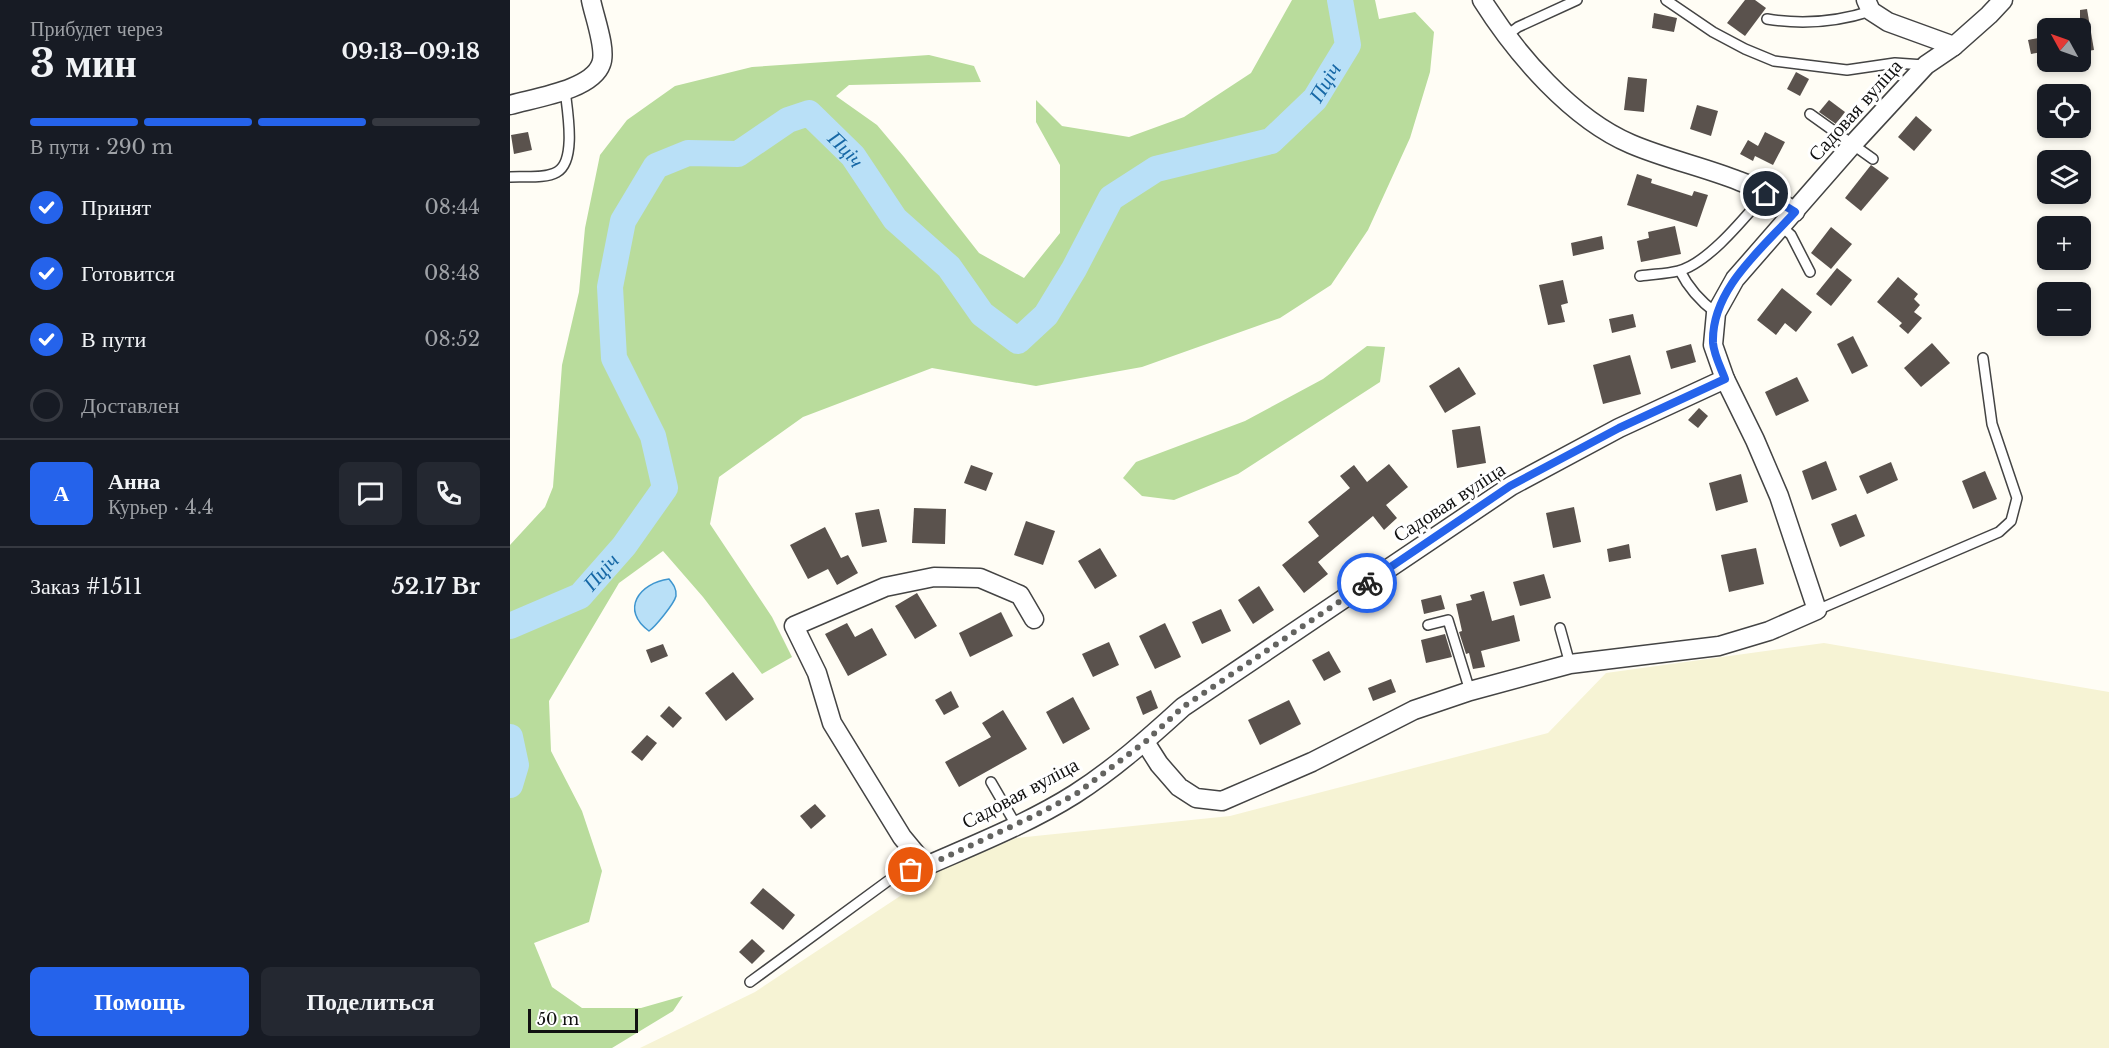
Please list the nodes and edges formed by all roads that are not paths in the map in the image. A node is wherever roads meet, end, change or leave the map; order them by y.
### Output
1 (591, 0) edge
2 (1482, 0) edge
3 (1577, 0) edge
4 (1666, 0) edge
5 (2003, 0) edge
6 (1869, 5) edge
7 (1767, 19) dead end
8 (1506, 36) junction
9 (1954, 46) junction
10 (1926, 65) junction
11 (566, 90) junction
12 (510, 105) edge
13 (1810, 114) dead end
14 (1852, 144) junction
15 (1873, 159) dead end
16 (510, 177) edge
17 (1766, 194) junction
18 (1795, 212) junction
19 (1782, 227) junction
20 (1680, 271) junction
21 (1810, 272) dead end
22 (1640, 276) dead end
23 (1716, 313) junction
24 (1983, 358) dead end
25 (1725, 379) junction
26 (1817, 609) junction
27 (1034, 619) dead end
28 (1428, 625) dead end
29 (1560, 628) dead end
30 (1570, 664) junction
31 (1470, 691) junction
32 (1145, 742) junction
33 (991, 782) dead end
34 (1016, 825) junction
35 (926, 866) junction
36 (750, 982) dead end

1 - 11 street
2 - 8 street
3 - 8 lane
4 - 10 lane
5 - 9 street, Садовая вуліца
6 - 7 lane
6 - 9 street
8 - 17 street
9 - 10 street, Садовая вуліца
10 - 14 street, Садовая вуліца
11 - 12 street
11 - 16 lane
13 - 14 lane
14 - 15 lane
14 - 18 street, Садовая вуліца
17 - 18 street
17 - 20 lane
18 - 19 street, Садовая вуліца
19 - 21 lane
19 - 23 street, Садовая вуліца
20 - 22 lane
20 - 23 lane
23 - 25 street, Садовая вуліца
24 - 26 lane
25 - 26 street
25 - 32 street, Садовая вуліца
26 - 30 street
27 - 35 street
28 - 31 lane
29 - 30 lane
30 - 31 street
31 - 32 street
32 - 34 street, Садовая вуліца
33 - 34 lane
34 - 35 street, Садовая вуліца
35 - 36 lane

